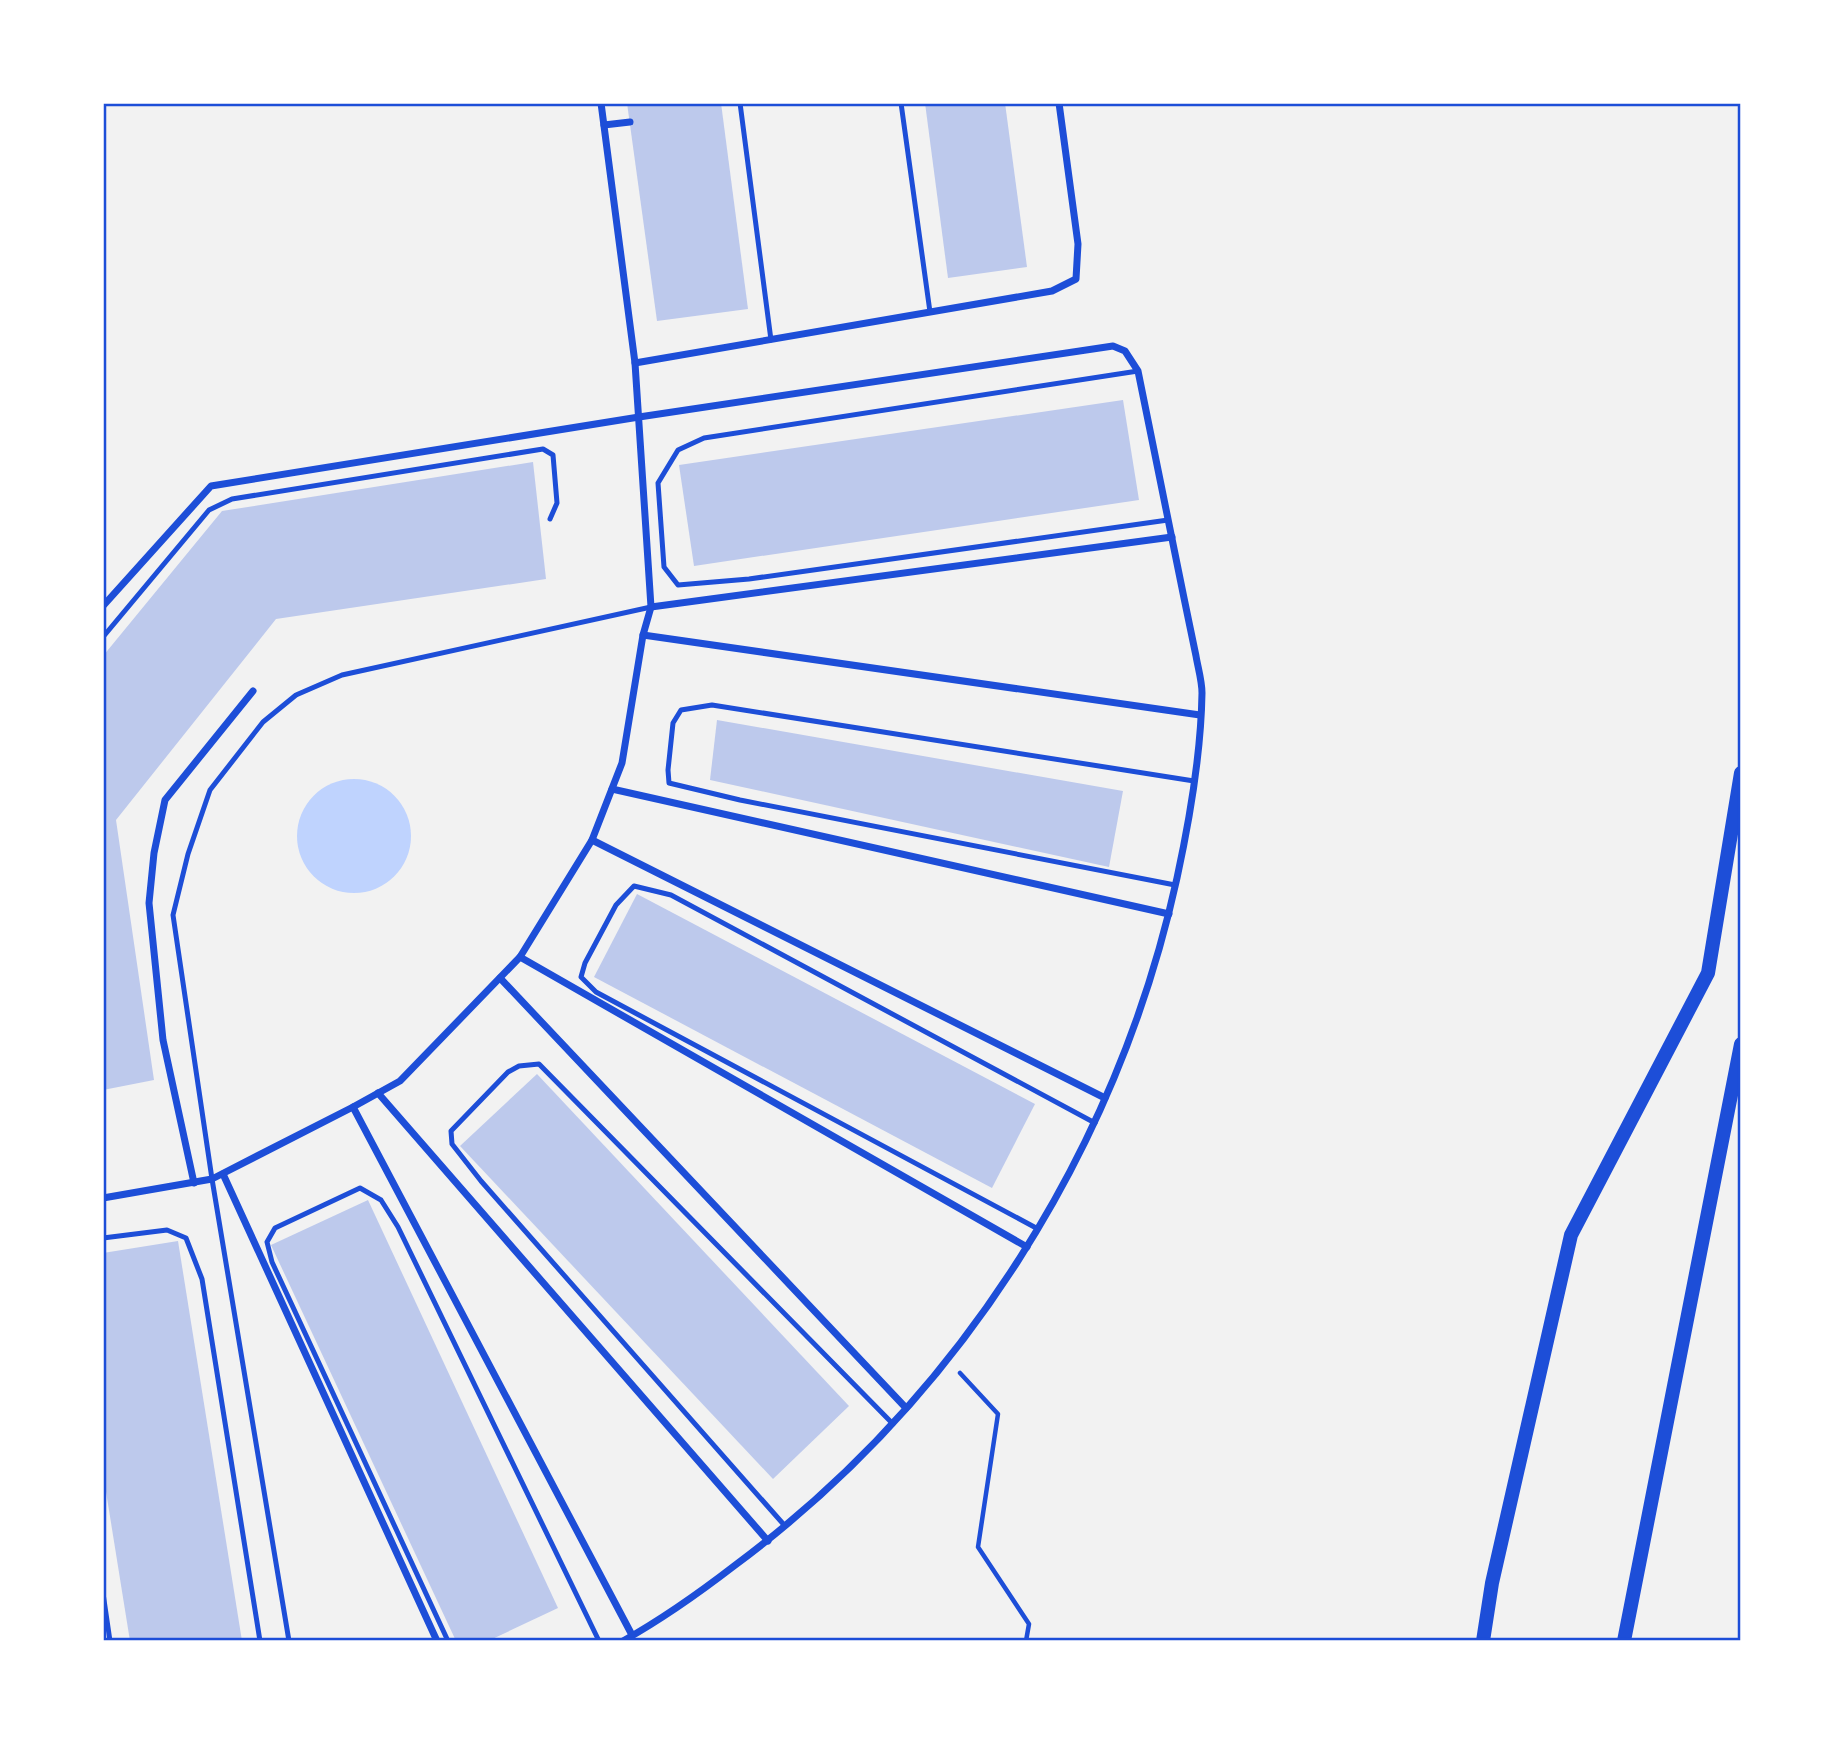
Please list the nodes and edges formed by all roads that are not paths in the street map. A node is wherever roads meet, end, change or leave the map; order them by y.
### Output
1 (601, 103) edge
2 (740, 103) edge
3 (901, 103) edge
4 (1059, 103) edge
5 (630, 122) dead end
6 (604, 125) junction
7 (930, 312) junction
8 (771, 340) junction
9 (635, 363) junction
10 (1138, 371) junction
11 (639, 416) junction
12 (550, 519) dead end
13 (1168, 520) junction
14 (1172, 537) junction
15 (103, 606) edge
16 (651, 607) junction
17 (643, 635) junction
18 (103, 638) edge
19 (253, 691) dead end
20 (1200, 715) junction
21 (1741, 773) edge
22 (1194, 781) junction
23 (612, 789) junction
24 (592, 840) junction
25 (1175, 885) junction
26 (1169, 914) junction
27 (520, 957) junction
28 (500, 978) junction
29 (1741, 1044) edge
30 (378, 1093) junction
31 (1105, 1098) junction
32 (353, 1107) junction
33 (1095, 1123) junction
34 (223, 1174) junction
35 (212, 1179) junction
36 (194, 1183) junction
37 (103, 1198) edge
38 (1038, 1228) junction
39 (103, 1238) edge
40 (1027, 1247) junction
41 (906, 1408) junction
42 (893, 1423) junction
43 (785, 1527) junction
44 (768, 1541) junction
45 (103, 1593) edge
46 (632, 1635) junction
47 (110, 1641) edge
48 (260, 1641) edge
49 (289, 1641) edge
50 (437, 1641) edge
51 (448, 1641) edge
52 (599, 1641) edge
53 (623, 1641) edge
54 (1483, 1641) edge
55 (1624, 1641) edge

1 - 6 street
2 - 8 lane
3 - 7 lane
4 - 7 street
5 - 6 street
6 - 9 street
7 - 8 street
8 - 9 street
9 - 11 street
10 - 11 street
10 - 13 street
10 - 13 lane
11 - 15 street
11 - 16 street
12 - 18 lane
13 - 14 street
14 - 16 street
14 - 20 street
16 - 17 street
16 - 35 lane
17 - 20 street
17 - 23 street
19 - 36 street
20 - 22 street
21 - 54 main road
22 - 25 street
22 - 25 lane
23 - 24 street
23 - 26 street
24 - 27 street
24 - 31 street
25 - 26 street
26 - 31 street
27 - 28 street
27 - 40 street
28 - 30 street
28 - 41 street
29 - 55 main road
30 - 32 street
30 - 44 street
31 - 33 street
32 - 34 street
32 - 46 street
33 - 38 street
33 - 38 lane
34 - 35 street
34 - 50 street
35 - 36 street
35 - 49 lane
36 - 37 street
38 - 40 street
39 - 48 lane
40 - 41 street
41 - 42 street
42 - 43 street
42 - 43 lane
43 - 44 street
44 - 46 street
45 - 47 lane
46 - 53 street
51 - 52 lane

